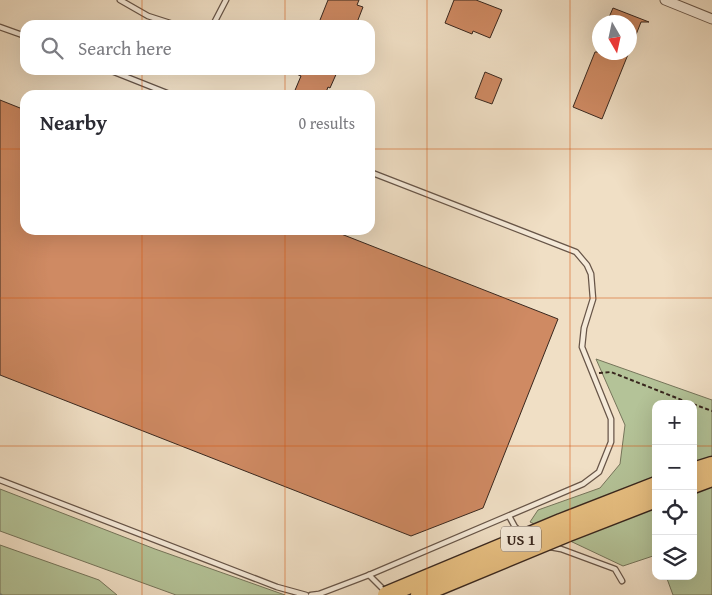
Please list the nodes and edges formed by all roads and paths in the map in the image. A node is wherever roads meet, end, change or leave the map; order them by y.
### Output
1 (120, 0) edge
2 (226, 0) edge
3 (665, 0) edge
4 (712, 18) edge
5 (160, 20) edge
6 (216, 20) edge
7 (0, 27) edge
8 (20, 34) edge
9 (122, 75) edge
10 (159, 90) edge
11 (375, 174) edge
12 (592, 373) junction
13 (683, 400) edge
14 (697, 405) edge
15 (712, 411) edge
16 (712, 465) edge
17 (697, 470) edge
18 (712, 478) edge
19 (0, 480) edge
20 (697, 484) edge
21 (652, 487) edge
22 (652, 501) edge
23 (509, 516) junction
24 (369, 575) junction
25 (622, 582) dead end
26 (306, 595) edge
27 (310, 595) edge
28 (388, 595) edge
29 (419, 595) edge

1 - 5 lane
2 - 6 lane
3 - 4 street
7 - 8 lane
9 - 10 lane
11 - 12 lane
12 - 13 path
12 - 23 lane
14 - 15 path
16 - 17 highway
18 - 20 highway
19 - 26 lane
21 - 28 highway, US 1, bridge
22 - 29 highway, US 1, bridge
23 - 24 lane
23 - 25 lane
24 - 27 lane
24 - 28 lane

